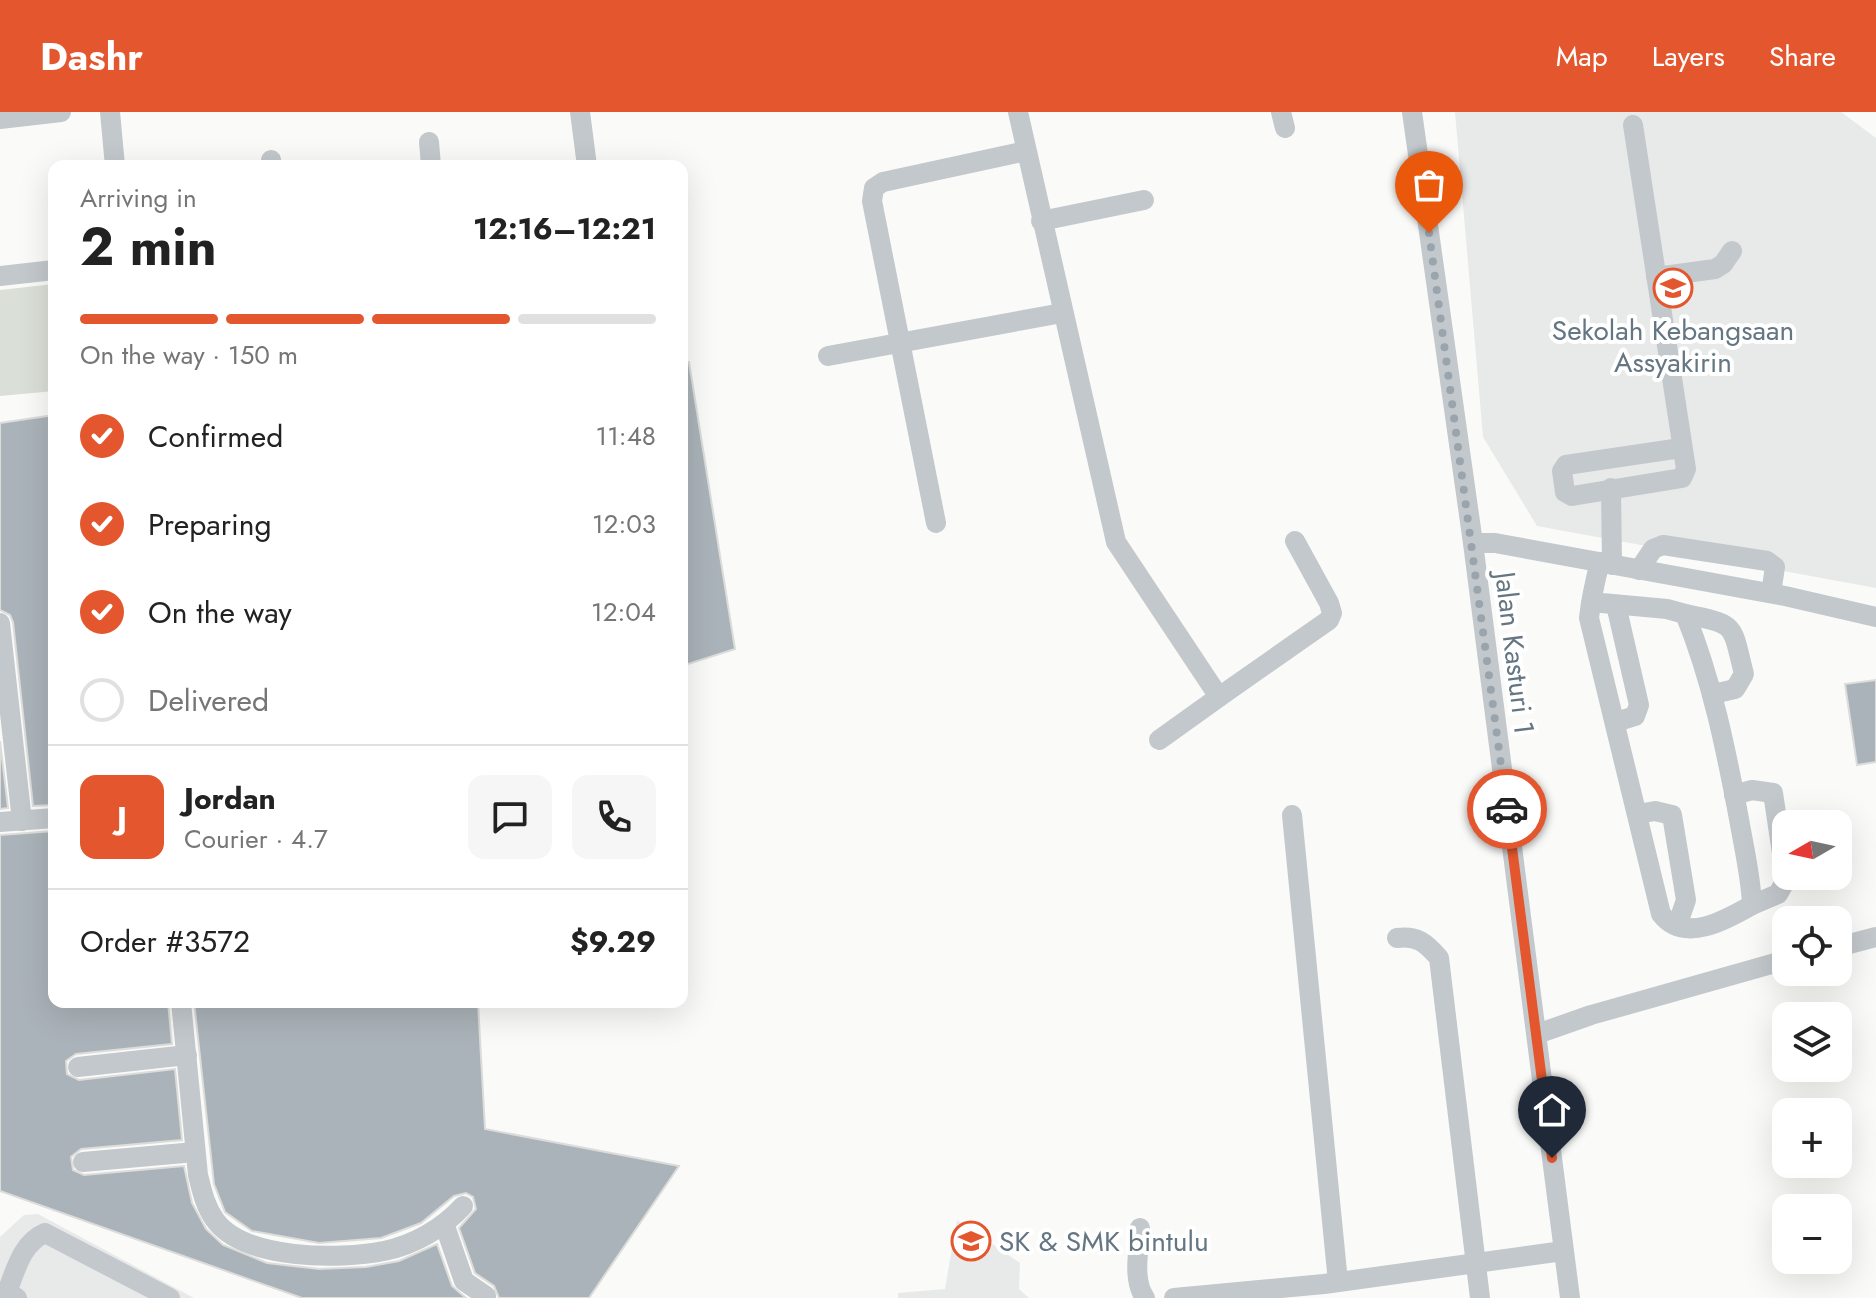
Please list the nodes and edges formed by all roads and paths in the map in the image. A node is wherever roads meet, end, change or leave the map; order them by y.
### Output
1 (61, 112) edge
2 (110, 112) edge
3 (580, 112) edge
4 (1018, 112) edge
5 (1412, 112) edge
6 (0, 119) edge
7 (1633, 125) dead end
8 (429, 142) dead end
9 (1026, 151) junction
10 (114, 160) edge
11 (430, 160) edge
12 (586, 160) edge
13 (1144, 200) dead end
14 (1041, 221) junction
15 (1732, 251) dead end
16 (48, 271) edge
17 (0, 276) edge
18 (1656, 277) junction
19 (1062, 313) junction
20 (900, 343) junction
21 (828, 356) dead end
22 (1681, 448) junction
23 (1611, 488) junction
24 (936, 523) dead end
25 (1295, 541) dead end
26 (1473, 543) junction
27 (1606, 564) junction
28 (1639, 570) junction
29 (1778, 595) junction
30 (1591, 602) junction
31 (1616, 605) junction
32 (1685, 614) junction
33 (1876, 617) edge
34 (0, 623) edge
35 (1713, 694) junction
36 (1219, 697) junction
37 (1616, 722) junction
38 (1159, 740) dead end
39 (1734, 795) junction
40 (1638, 814) junction
41 (1292, 815) dead end
42 (48, 819) edge
43 (22, 821) junction
44 (0, 822) edge
45 (1752, 905) junction
46 (1677, 926) junction
47 (1876, 937) edge
48 (1397, 938) dead end
49 (1852, 943) edge
50 (1772, 964) edge
51 (182, 1008) edge
52 (1537, 1034) junction
53 (187, 1055) junction
54 (78, 1067) dead end
55 (195, 1152) junction
56 (83, 1162) dead end
57 (463, 1206) dead end
58 (445, 1226) junction
59 (1140, 1228) dead end
60 (1563, 1251) junction
61 (1476, 1263) junction
62 (1329, 1288) edge
63 (12, 1295) edge
64 (486, 1296) dead end
65 (170, 1298) edge
66 (1145, 1298) edge
67 (1174, 1298) edge
68 (1480, 1298) edge
69 (1570, 1298) edge

1 - 6 street
2 - 10 street
3 - 12 street
4 - 9 street
5 - 26 street, Jalan Kasturi 1
7 - 18 street
8 - 11 street
9 - 14 street
9 - 20 street
13 - 14 street
14 - 19 street
15 - 18 street
16 - 17 street
18 - 22 street
19 - 20 street
19 - 36 street
20 - 21 street
20 - 24 street
22 - 23 street
22 - 23 street
23 - 27 street
25 - 36 street
26 - 27 street
26 - 52 street, Jalan Kasturi 1
27 - 28 street
27 - 30 street
28 - 29 street
28 - 29 street
29 - 33 street
30 - 31 street
30 - 37 street
31 - 32 street
31 - 37 street
32 - 35 street
32 - 35 street
34 - 43 street
35 - 39 street
36 - 38 street
37 - 40 street
39 - 45 street
39 - 45 street
40 - 46 street
40 - 46 street
41 - 62 street
42 - 43 street
43 - 44 street
45 - 46 street
47 - 49 street
48 - 61 street
50 - 52 street
51 - 53 street
52 - 60 street, Jalan Kasturi 1
53 - 54 street
53 - 55 street
55 - 56 street
55 - 58 street
57 - 58 street
58 - 64 street
59 - 66 street
60 - 61 street
60 - 69 street, Jalan Kasturi 1
61 - 62 street
61 - 68 street
62 - 67 street
63 - 65 street

